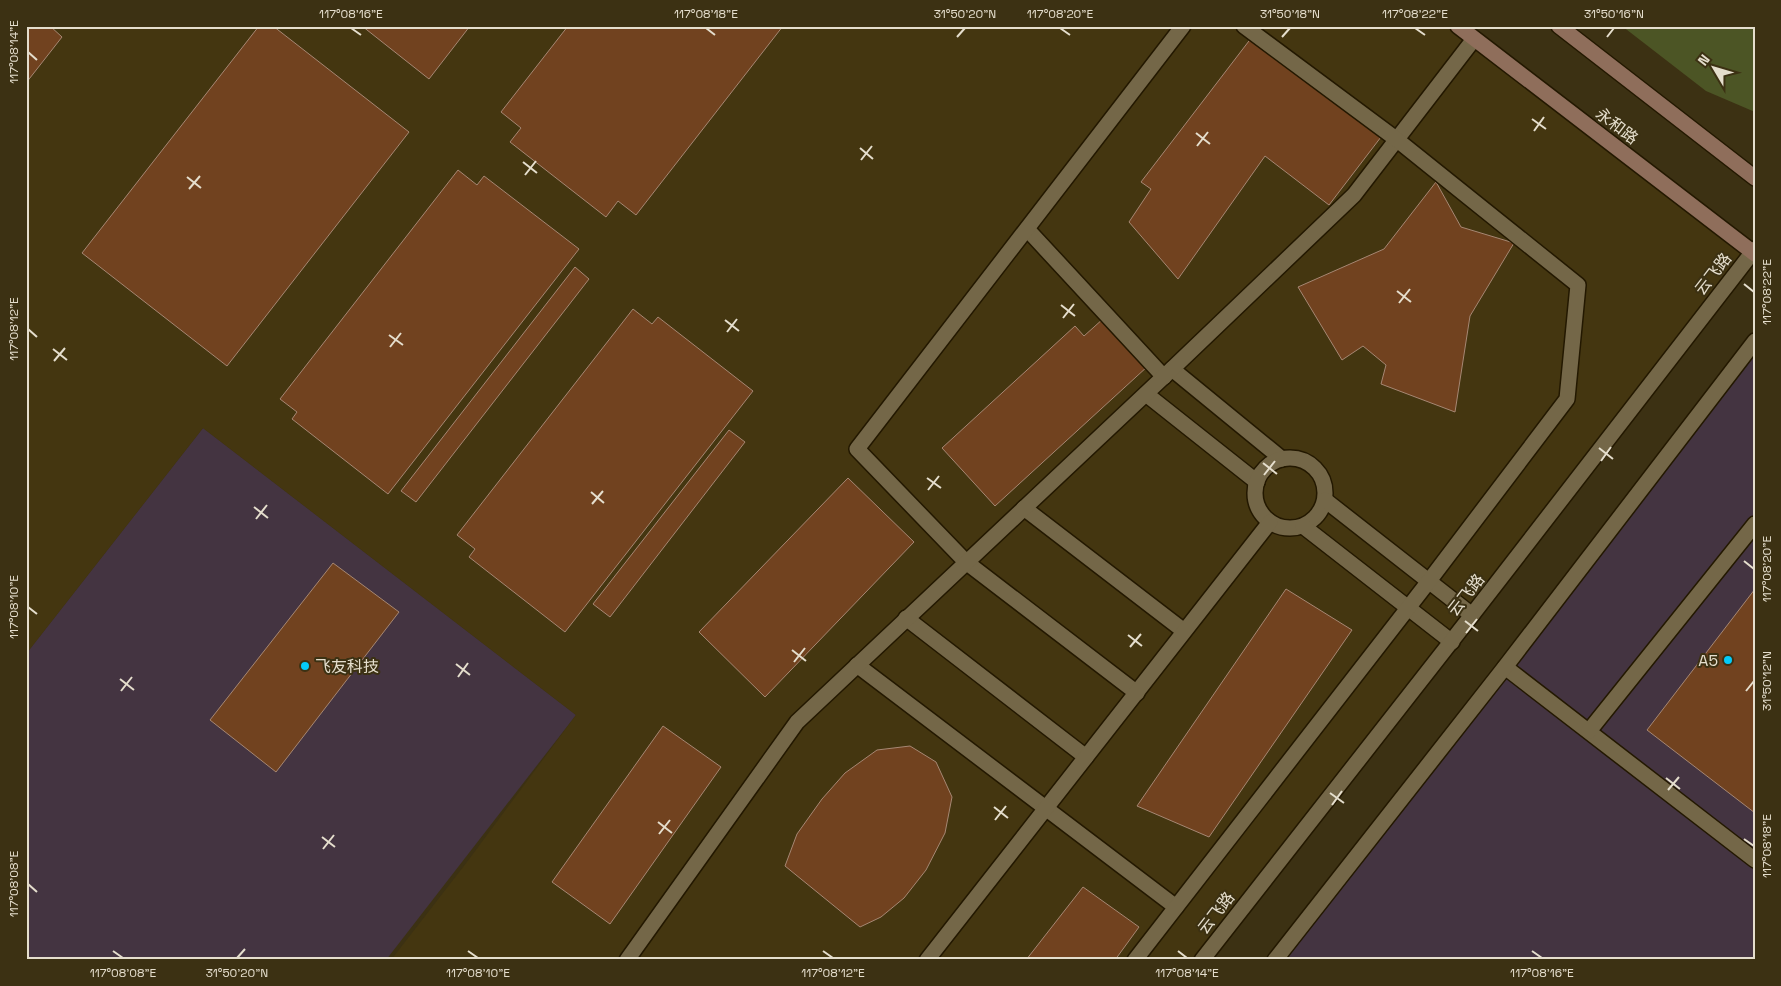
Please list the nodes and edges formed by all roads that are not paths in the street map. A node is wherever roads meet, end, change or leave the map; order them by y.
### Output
1 (1183, 26) edge
2 (1244, 26) edge
3 (1458, 26) edge
4 (1559, 26) edge
5 (1474, 39) junction
6 (1396, 139) junction
7 (1755, 178) edge
8 (1027, 229) junction
9 (1754, 252) edge
10 (1755, 341) edge
11 (1168, 373) junction
12 (1146, 394) junction
13 (1282, 459) junction
14 (1257, 482) junction
15 (1325, 500) junction
16 (1024, 508) junction
17 (1270, 522) junction
18 (1755, 524) edge
19 (1303, 526) junction
20 (966, 562) junction
21 (1429, 581) junction
22 (1408, 608) junction
23 (1472, 615) junction
24 (906, 618) junction
25 (1184, 631) junction
26 (1452, 642) junction
27 (857, 665) junction
28 (1505, 667) junction
29 (1136, 693) junction
30 (1589, 731) junction
31 (1086, 757) junction
32 (1045, 809) junction
33 (1755, 860) edge
34 (1176, 907) junction
35 (627, 960) edge
36 (927, 960) edge
37 (1135, 960) edge
38 (1202, 960) edge
39 (1275, 960) edge

1 - 8 street
2 - 6 street
3 - 5 main road, 永和路
4 - 7 main road
5 - 6 street
5 - 9 main road, 永和路
6 - 11 street
6 - 21 street
8 - 11 street
8 - 20 street
9 - 23 street, 云飞路
10 - 28 street
11 - 12 street
11 - 13 street
12 - 14 street
12 - 16 street
13 - 14 street
13 - 15 street
14 - 17 street
15 - 19 street
15 - 21 street
16 - 20 street
16 - 25 street
17 - 19 street
17 - 25 street
18 - 30 street
19 - 22 street
20 - 24 street
20 - 29 street
21 - 22 street
21 - 23 street
22 - 26 street
22 - 34 street
23 - 26 street, 云飞路
24 - 27 street
24 - 31 street
25 - 29 street
26 - 38 street, 云飞路
27 - 32 street
27 - 35 street
28 - 30 street
28 - 39 street
29 - 31 street
30 - 33 street
31 - 32 street
32 - 34 street
32 - 36 street
34 - 37 street

